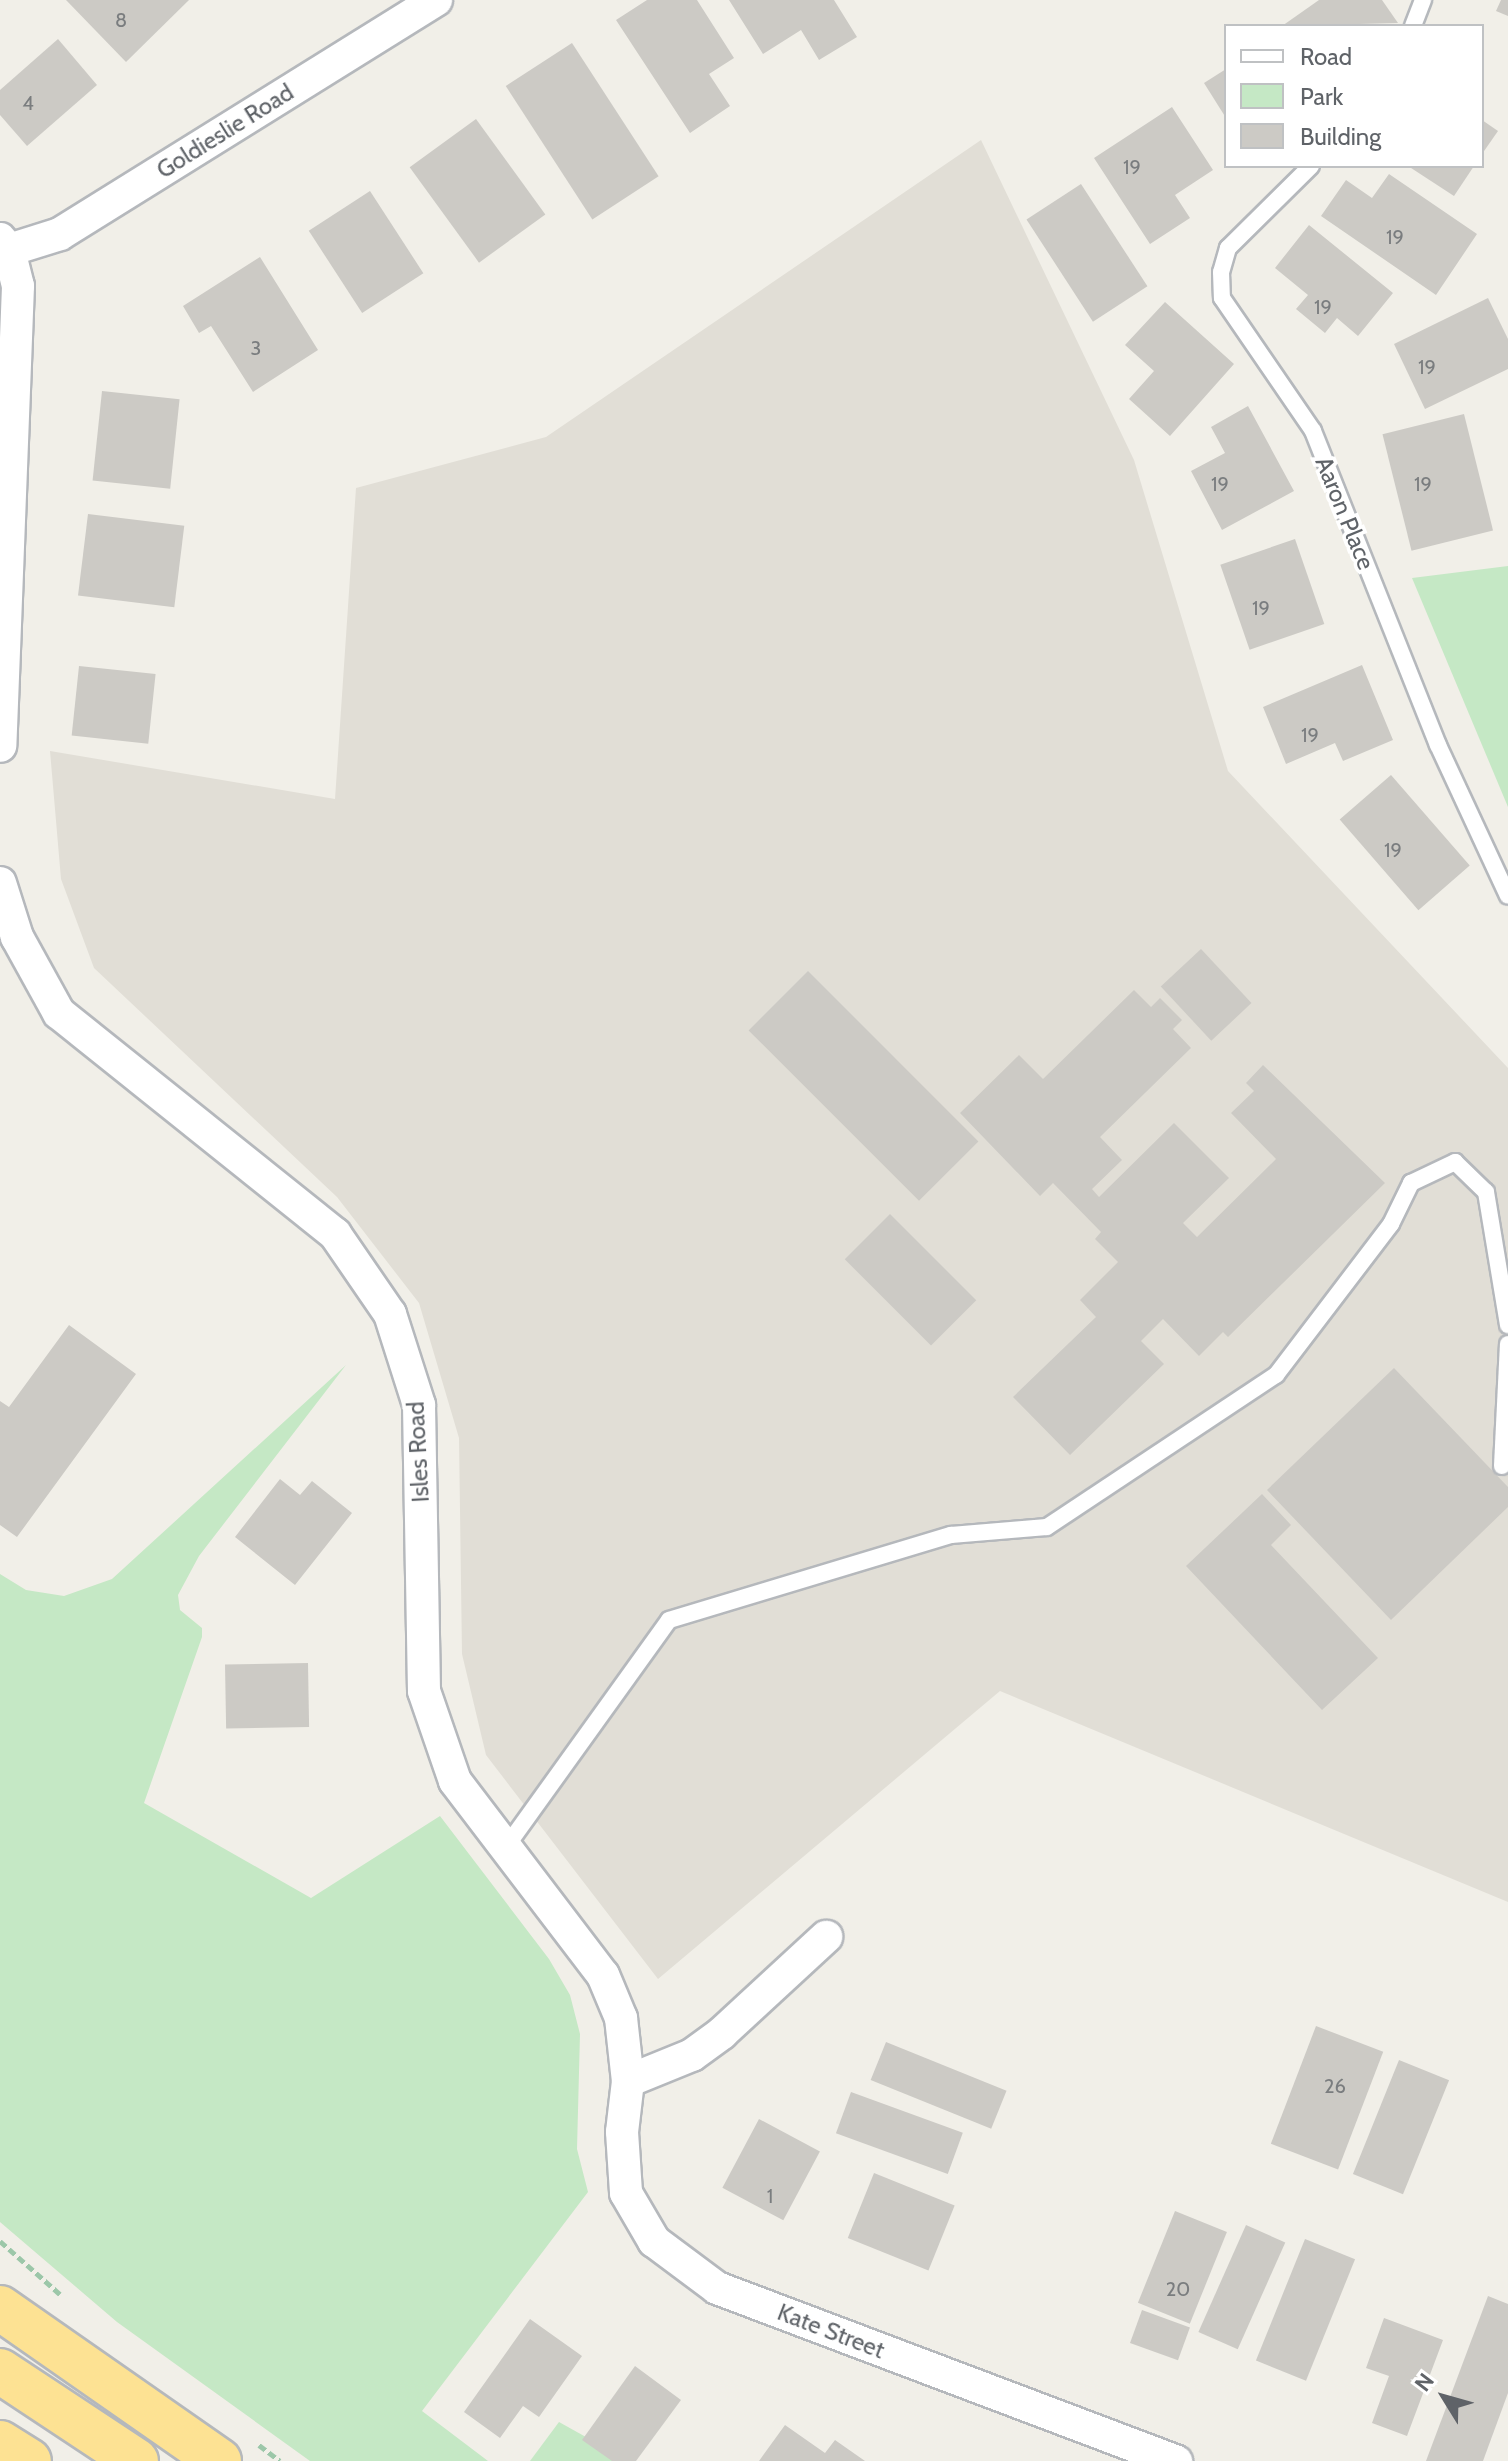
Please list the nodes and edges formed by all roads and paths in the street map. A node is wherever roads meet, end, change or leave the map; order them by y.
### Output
1 (436, 0) edge
2 (1423, 0) edge
3 (1414, 24) edge
4 (1309, 168) edge
5 (4, 244) edge
6 (5, 503) edge
7 (0, 746) edge
8 (0, 883) edge
9 (1508, 896) edge
10 (1508, 1325) edge
11 (1508, 1344) edge
12 (1502, 1466) dead end
13 (506, 1847) junction
14 (826, 1937) dead end
15 (628, 2081) junction
16 (0, 2308) edge
17 (0, 2371) edge
18 (0, 2443) edge
19 (29, 2461) edge
20 (136, 2461) edge
21 (219, 2461) edge
22 (1176, 2461) edge

1 - 5 street, Goldieslie Road
2 - 3 lane
4 - 9 lane, Aaron Place
5 - 6 street
6 - 7 street
8 - 13 street, Isles Road
10 - 13 lane
11 - 12 lane
13 - 15 street, Isles Road
14 - 15 street
15 - 22 street, Kate Street
16 - 21 highway
17 - 20 highway
18 - 19 highway

